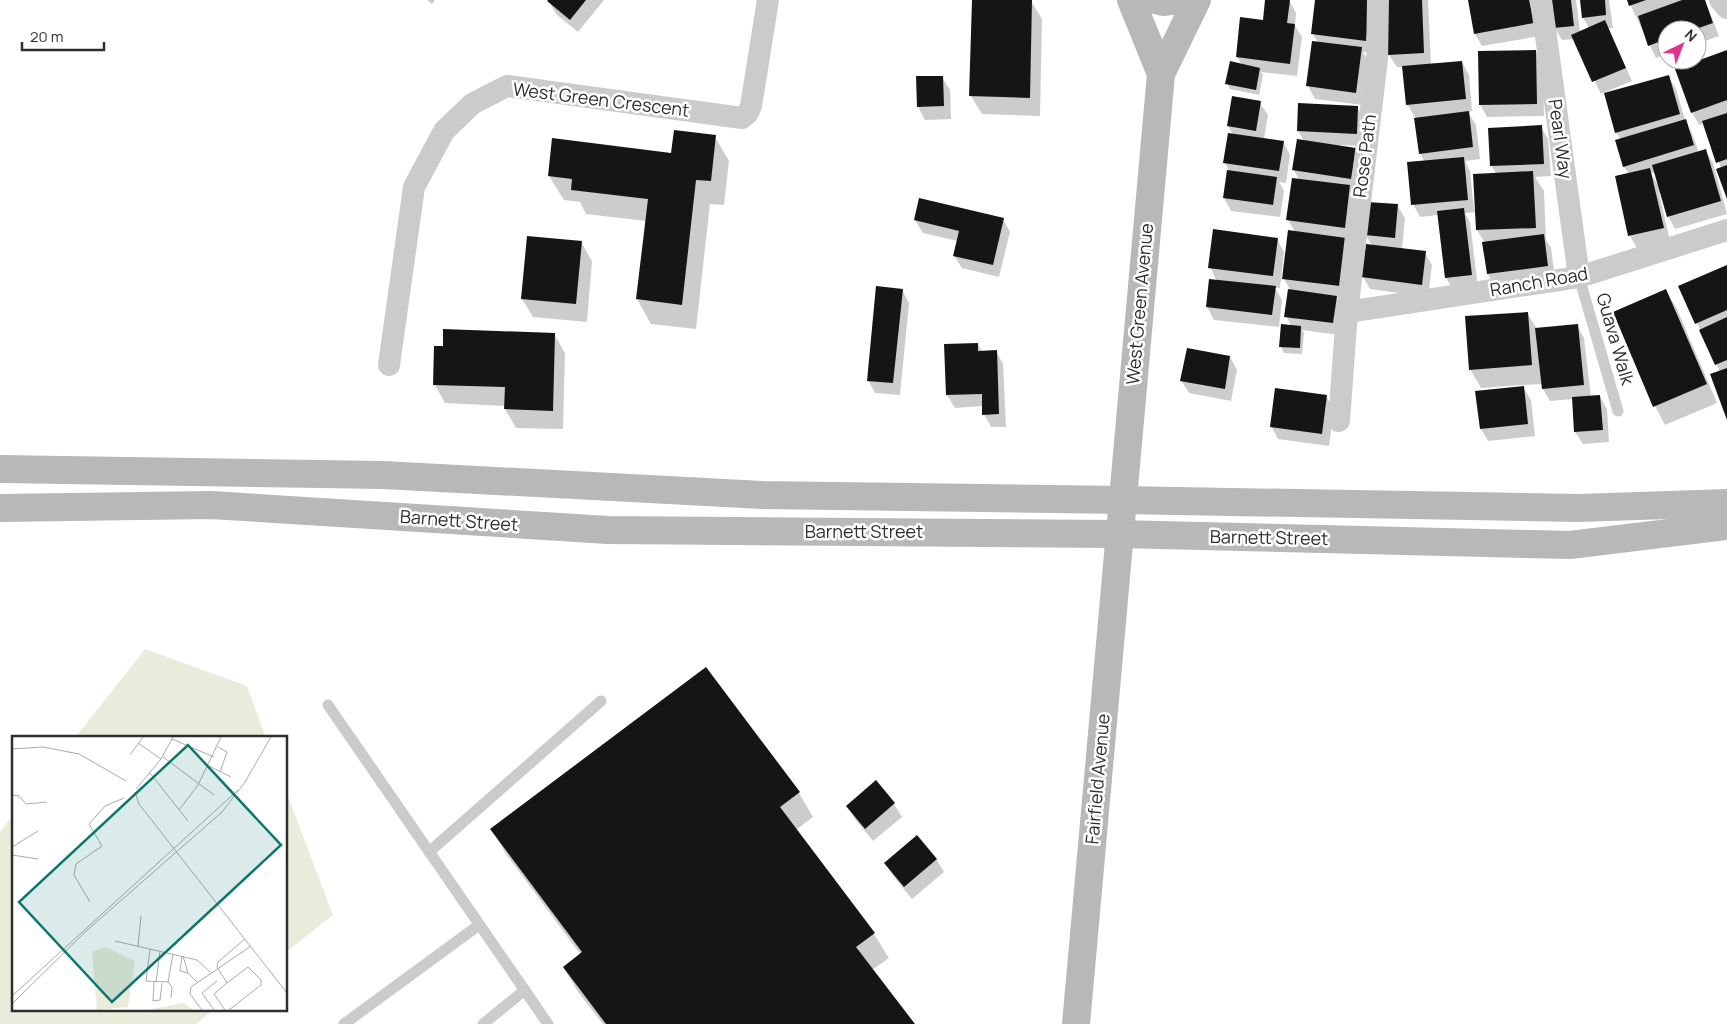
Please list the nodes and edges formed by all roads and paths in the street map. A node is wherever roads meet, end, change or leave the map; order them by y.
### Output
1 (768, 0) edge
2 (1131, 0) edge
3 (1155, 0) edge
4 (1180, 0) edge
5 (1197, 0) edge
6 (1378, 0) edge
7 (1541, 0) edge
8 (1720, 0) edge
9 (1727, 8) edge
10 (1161, 74) junction
11 (1727, 230) edge
12 (1579, 277) junction
13 (1347, 312) junction
14 (389, 365) dead end
15 (1618, 411) dead end
16 (1339, 421) dead end
17 (0, 469) edge
18 (1122, 500) junction
19 (1727, 503) edge
20 (0, 508) edge
21 (1727, 526) edge
22 (1119, 534) junction
23 (601, 701) dead end
24 (328, 705) dead end
25 (429, 852) junction
26 (479, 925) junction
27 (525, 990) junction
28 (344, 1024) edge
29 (484, 1024) edge
30 (548, 1024) edge
31 (1076, 1024) edge

1 - 14 street, West Green Crescent
2 - 10 main road, West Green Avenue
3 - 4 main road
5 - 10 main road, West Green Avenue
6 - 13 street, Rose Path
7 - 12 street, Pearl Way
8 - 9 street
10 - 18 main road, West Green Avenue
11 - 12 street, Ranch Road
12 - 13 street, Ranch Road
12 - 15 lane, Guava Walk
13 - 16 street, Rose Path
17 - 18 main road, Barnett Street
18 - 19 main road, Barnett Street
18 - 22 main road, West Green Avenue
20 - 22 main road, Barnett Street
21 - 22 main road, Barnett Street
22 - 31 main road, Fairfield Avenue
23 - 25 lane
24 - 25 lane
25 - 26 lane
26 - 27 lane
26 - 28 lane
27 - 29 lane
27 - 30 lane

